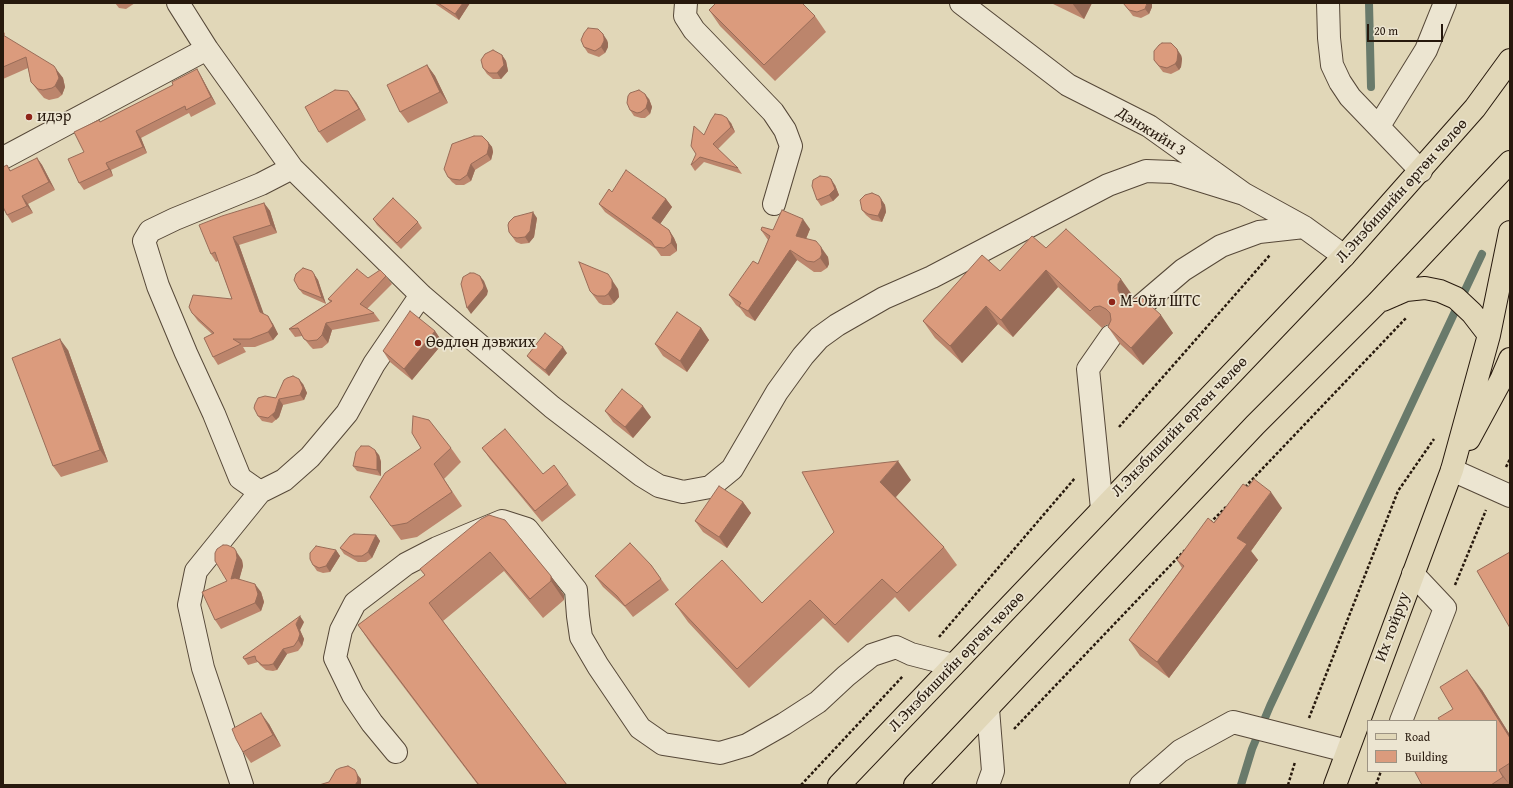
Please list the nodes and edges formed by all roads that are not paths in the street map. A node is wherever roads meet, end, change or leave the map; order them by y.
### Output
1 (178, 3) edge
2 (686, 3) edge
3 (962, 3) edge
4 (1328, 3) edge
5 (1445, 3) edge
6 (207, 49) junction
7 (1510, 60) edge
8 (1379, 126) junction
9 (3, 158) edge
10 (1510, 162) edge
11 (292, 168) junction
12 (1421, 171) junction
13 (1244, 194) junction
14 (774, 204) dead end
15 (1304, 227) junction
16 (1510, 232) edge
17 (1344, 256) junction
18 (420, 295) junction
19 (1377, 303) junction
20 (1142, 304) edge
21 (1489, 335) junction
22 (1111, 336) edge
23 (1510, 360) edge
24 (1452, 470) junction
25 (260, 492) junction
26 (1510, 496) edge
27 (1102, 509) junction
28 (1413, 574) junction
29 (953, 666) junction
30 (988, 709) junction
31 (1401, 720) edge
32 (1347, 751) junction
33 (396, 752) dead end
34 (242, 785) edge
35 (839, 785) edge
36 (915, 785) edge
37 (988, 785) edge
38 (1141, 785) edge
39 (1335, 785) edge

1 - 6 street
2 - 14 street
3 - 13 street, Дэнжийн 3
4 - 8 street
5 - 8 street
6 - 9 street
6 - 11 street
7 - 12 main road, Л.Энэбишийн өргөн чөлөө
8 - 12 street
10 - 19 main road
11 - 18 street
11 - 25 street
12 - 17 main road, Л.Энэбишийн өргөн чөлөө
13 - 15 street, Дэнжийн 3
13 - 18 street
15 - 17 street, Дэнжийн 3
15 - 20 street
16 - 21 main road, Их тойруу
17 - 27 main road, Л.Энэбишийн өргөн чөлөө
18 - 25 street
19 - 21 main road
19 - 30 main road
21 - 24 main road, Их тойруу
22 - 27 street
23 - 24 main road, Их тойруу
24 - 26 street
24 - 28 main road, Их тойруу
25 - 34 street
27 - 29 main road, Л.Энэбишийн өргөн чөлөө
28 - 31 street
28 - 32 main road, Их тойруу
29 - 33 street
29 - 35 main road, Л.Энэбишийн өргөн чөлөө
30 - 36 main road
30 - 37 street
32 - 38 street
32 - 39 main road, Их тойруу

